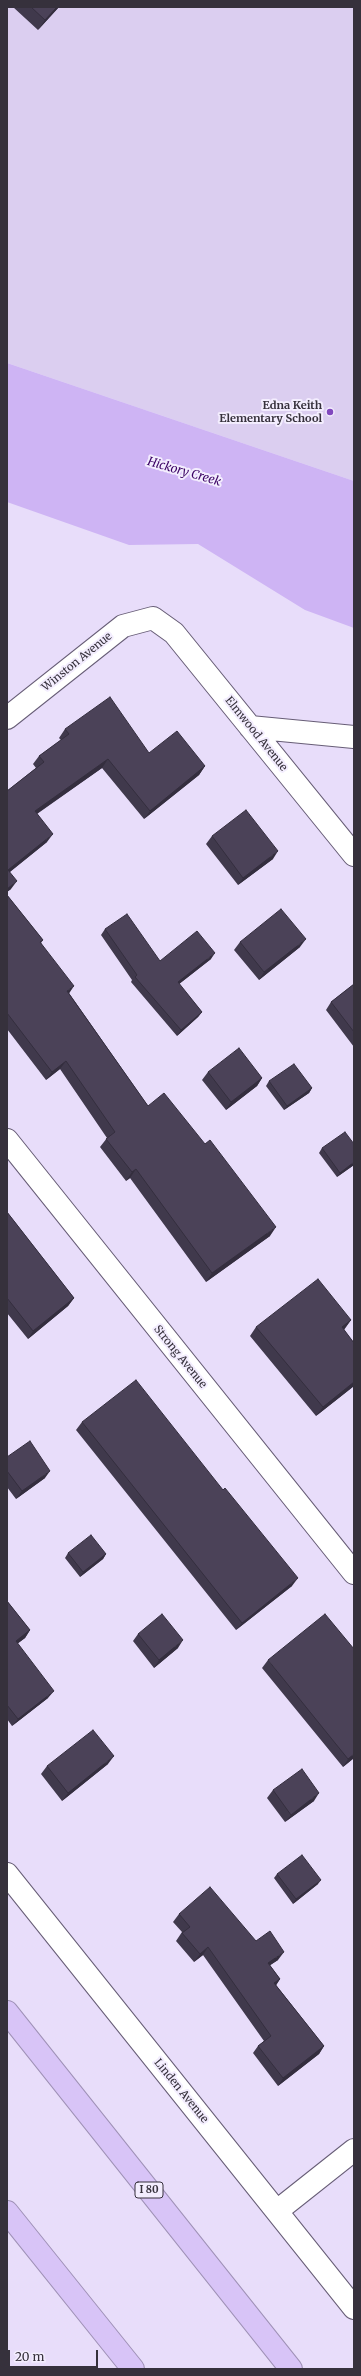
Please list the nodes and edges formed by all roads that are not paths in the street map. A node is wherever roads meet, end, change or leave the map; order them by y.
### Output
1 (153, 618) joint
2 (7, 718) edge
3 (250, 727) junction
4 (354, 737) edge
5 (354, 855) edge
6 (7, 1140) edge
7 (354, 1573) edge
8 (7, 1874) edge
9 (7, 2012) edge
10 (354, 2150) edge
11 (277, 2211) junction
12 (7, 2212) edge
13 (354, 2308) edge
14 (133, 2369) edge
15 (291, 2369) edge

1 - 2 street, Winston Avenue
1 - 3 street, Elmwood Avenue
3 - 4 street
3 - 5 street, Elmwood Avenue
6 - 7 street, Strong Avenue
8 - 11 street, Linden Avenue
9 - 15 highway, I 80
10 - 11 street
11 - 13 street, Linden Avenue
12 - 14 highway

